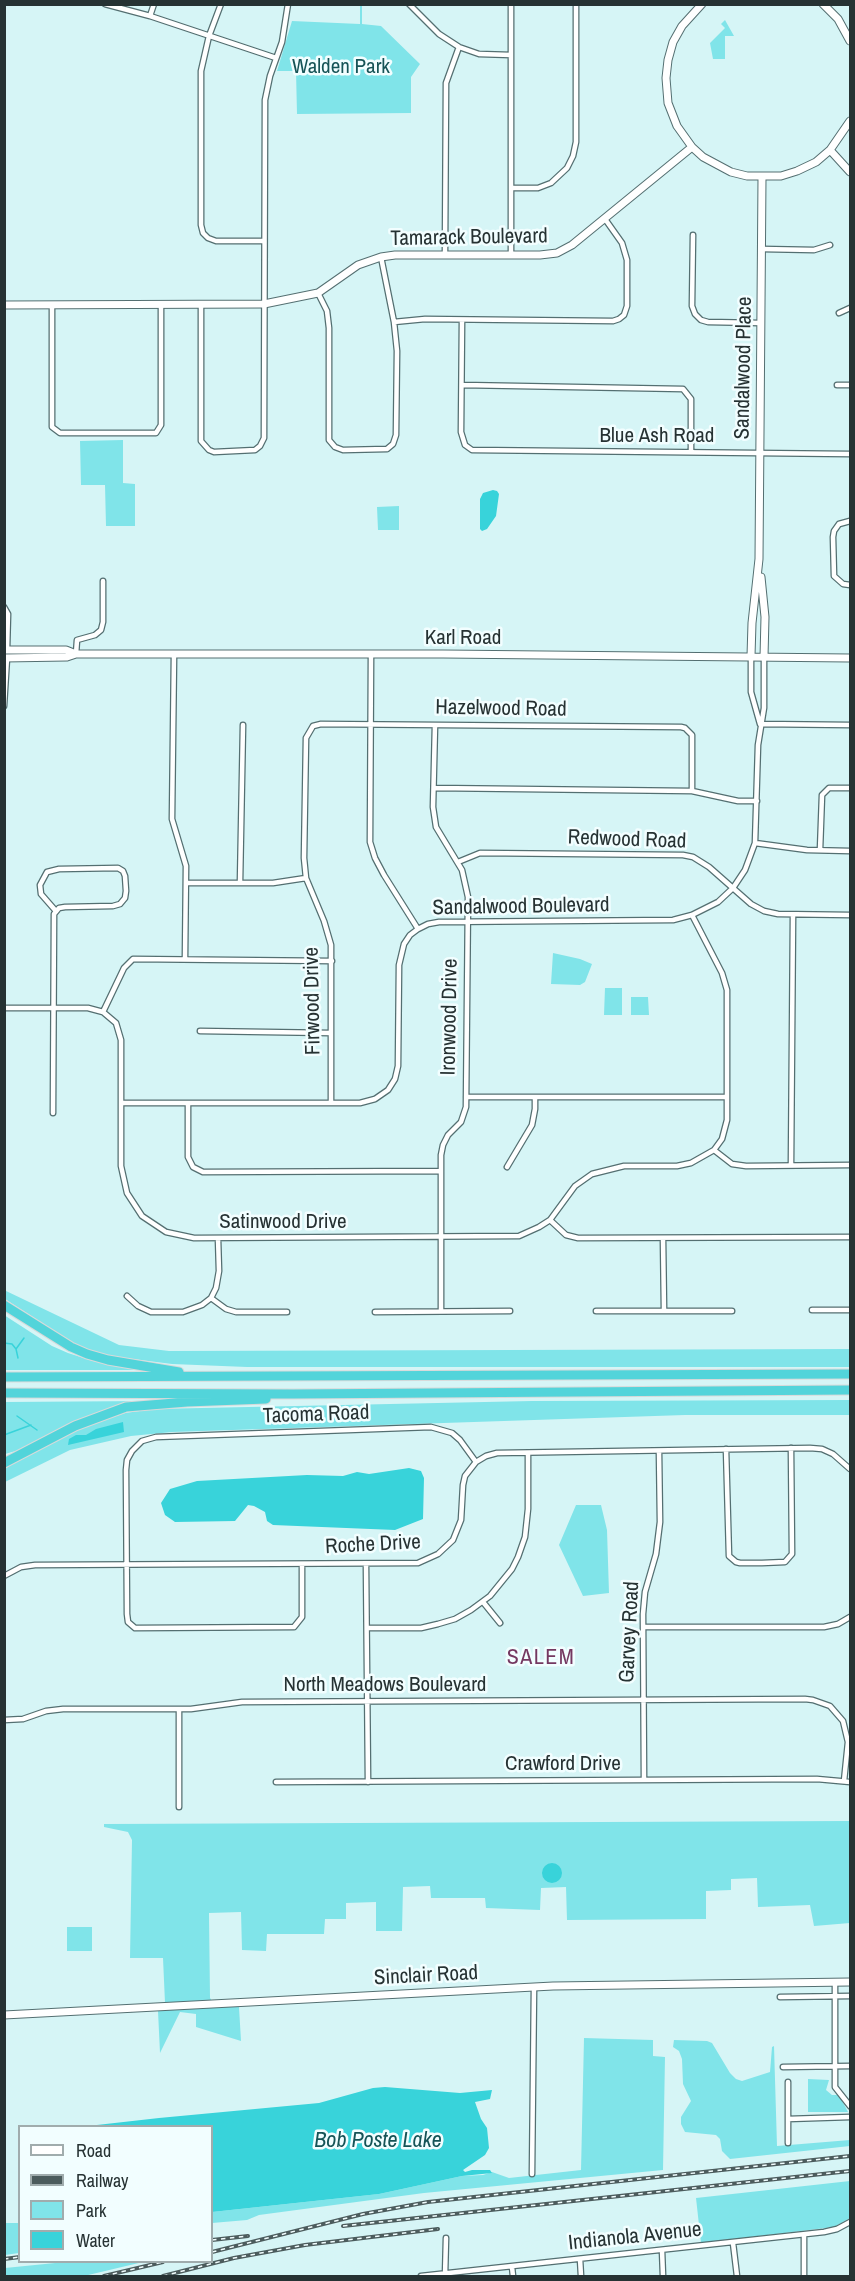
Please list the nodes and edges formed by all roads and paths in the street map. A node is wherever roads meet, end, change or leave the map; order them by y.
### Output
1 (105, 4) edge
2 (154, 4) edge
3 (221, 4) edge
4 (288, 4) edge
5 (409, 4) edge
6 (511, 4) edge
7 (576, 4) edge
8 (689, 4) edge
9 (702, 4) edge
10 (824, 5) edge
11 (695, 10) junction
12 (150, 16) junction
13 (208, 36) junction
14 (850, 41) edge
15 (459, 47) junction
16 (511, 55) junction
17 (276, 58) junction
18 (850, 121) edge
19 (692, 147) junction
20 (830, 150) junction
21 (850, 172) edge
22 (762, 178) junction
23 (511, 188) junction
24 (605, 219) junction
25 (693, 235) dead end
26 (264, 241) junction
27 (830, 245) dead end
28 (762, 249) junction
29 (446, 254) junction
30 (511, 255) junction
31 (381, 257) junction
32 (318, 293) junction
33 (264, 304) junction
34 (4, 305) edge
35 (52, 305) junction
36 (161, 305) junction
37 (201, 305) junction
38 (850, 308) edge
39 (839, 313) dead end
40 (462, 320) junction
41 (394, 322) junction
42 (761, 323) junction
43 (462, 385) junction
44 (837, 385) dead end
45 (850, 386) edge
46 (691, 452) junction
47 (760, 453) junction
48 (850, 454) edge
49 (850, 521) edge
50 (759, 559) junction
51 (103, 581) dead end
52 (850, 585) edge
53 (4, 607) edge
54 (6, 654) edge
55 (76, 654) junction
56 (174, 654) junction
57 (371, 655) junction
58 (751, 657) junction
59 (764, 657) junction
60 (850, 658) edge
61 (4, 706) edge
62 (370, 724) junction
63 (760, 724) junction
64 (850, 724) edge
65 (243, 725) dead end
66 (435, 725) junction
67 (313, 726) joint
68 (434, 788) junction
69 (850, 788) edge
70 (692, 791) junction
71 (756, 801) junction
72 (755, 843) junction
73 (820, 850) junction
74 (850, 851) edge
75 (458, 862) junction
76 (306, 878) junction
77 (186, 883) junction
78 (240, 883) junction
79 (733, 888) junction
80 (55, 910) junction
81 (692, 915) junction
82 (793, 915) junction
83 (850, 915) edge
84 (468, 922) junction
85 (418, 928) junction
86 (185, 959) junction
87 (332, 961) junction
88 (4, 1008) edge
89 (52, 1008) junction
90 (103, 1012) junction
91 (200, 1031) dead end
92 (331, 1033) junction
93 (466, 1097) junction
94 (535, 1097) junction
95 (727, 1097) junction
96 (331, 1102) junction
97 (121, 1103) junction
98 (188, 1103) junction
99 (53, 1113) dead end
100 (714, 1150) junction
101 (791, 1165) junction
102 (850, 1165) edge
103 (507, 1167) dead end
104 (441, 1171) junction
105 (550, 1220) junction
106 (850, 1237) edge
107 (219, 1238) junction
108 (441, 1238) junction
109 (663, 1238) junction
110 (127, 1296) dead end
111 (211, 1298) junction
112 (4, 1305) edge
113 (664, 1310) junction
114 (812, 1310) dead end
115 (850, 1310) edge
116 (441, 1311) junction
117 (510, 1311) dead end
118 (597, 1311) dead end
119 (732, 1311) dead end
120 (287, 1312) dead end
121 (375, 1312) dead end
122 (850, 1374) edge
123 (211, 1376) junction
124 (4, 1377) edge
125 (850, 1390) edge
126 (4, 1393) edge
127 (325, 1394) junction
128 (791, 1448) junction
129 (726, 1449) junction
130 (659, 1451) junction
131 (528, 1453) junction
132 (7, 1462) edge
133 (476, 1462) junction
134 (850, 1469) edge
135 (366, 1564) junction
136 (127, 1565) junction
137 (302, 1565) junction
138 (4, 1576) edge
139 (483, 1602) junction
140 (850, 1617) edge
141 (501, 1623) dead end
142 (643, 1627) junction
143 (367, 1628) junction
144 (644, 1700) junction
145 (367, 1701) junction
146 (179, 1709) junction
147 (4, 1720) edge
148 (644, 1780) junction
149 (844, 1781) junction
150 (276, 1782) dead end
151 (368, 1782) junction
152 (850, 1782) edge
153 (179, 1807) dead end
154 (850, 1982) edge
155 (835, 1983) junction
156 (534, 1987) junction
157 (835, 1996) junction
158 (850, 1996) edge
159 (780, 1997) dead end
160 (4, 2015) edge
161 (835, 2066) junction
162 (850, 2066) edge
163 (783, 2067) dead end
164 (788, 2082) dead end
165 (850, 2106) edge
166 (850, 2117) edge
167 (788, 2119) junction
168 (788, 2143) dead end
169 (532, 2174) dead end
170 (850, 2222) edge
171 (804, 2235) junction
172 (446, 2238) dead end
173 (733, 2243) junction
174 (662, 2250) junction
175 (580, 2259) junction
176 (512, 2267) junction
177 (445, 2275) edge
178 (421, 2277) edge
179 (513, 2277) edge
180 (581, 2277) edge
181 (663, 2277) edge
182 (736, 2277) edge
183 (804, 2277) edge

1 - 12 street
2 - 12 street
3 - 13 street
4 - 17 street
5 - 15 street
6 - 16 street
7 - 23 street
8 - 11 street
9 - 11 street
10 - 14 street
11 - 19 street
12 - 13 street
13 - 17 street
13 - 26 street
15 - 16 street
15 - 29 street
16 - 23 street
17 - 26 street
18 - 20 street
19 - 22 street
19 - 24 street, Tamarack Boulevard
20 - 21 street
20 - 22 street
22 - 28 street, Sandalwood Place
23 - 30 street
24 - 30 street, Tamarack Boulevard
24 - 40 street
25 - 42 street
26 - 33 street
27 - 28 street
28 - 42 street, Sandalwood Place
29 - 30 street, Tamarack Boulevard
29 - 31 street, Tamarack Boulevard
31 - 32 street, Tamarack Boulevard
31 - 41 street
32 - 33 street, Tamarack Boulevard
32 - 41 street
33 - 37 street, Tamarack Boulevard
33 - 37 street
34 - 35 street, Tamarack Boulevard
35 - 36 street, Tamarack Boulevard
35 - 36 street
36 - 37 street, Tamarack Boulevard
38 - 39 street
40 - 41 street
40 - 43 street
42 - 47 street, Sandalwood Place
43 - 46 street
43 - 46 street, Blue Ash Road
44 - 45 street
46 - 47 street, Blue Ash Road
47 - 48 street, Blue Ash Road
47 - 50 street, Sandalwood Place
49 - 52 street
50 - 58 street, Sandalwood Place
50 - 59 street, Sandalwood Place
51 - 55 street
53 - 54 street
54 - 55 street, Karl Road
54 - 61 street
55 - 56 street, Karl Road
56 - 57 street, Karl Road
56 - 77 street
57 - 58 street, Karl Road
57 - 62 street
58 - 59 street, Karl Road
58 - 63 street, Sandalwood Place
59 - 60 street, Karl Road
59 - 63 street, Sandalwood Place
62 - 66 street, Hazelwood Road
62 - 67 street, Hazelwood Road
62 - 85 street
63 - 64 street
63 - 71 street, Sandalwood Place
65 - 78 street
66 - 68 street, Ironwood Drive
66 - 70 street, Hazelwood Road
67 - 76 street, Firwood Drive
68 - 70 street
68 - 75 street, Ironwood Drive
69 - 73 street
70 - 71 street
71 - 72 street, Sandalwood Place
72 - 73 street
72 - 79 street, Sandalwood Place
73 - 74 street
75 - 79 street, Redwood Road
75 - 84 street, Ironwood Drive
76 - 78 street
76 - 87 street, Firwood Drive
77 - 78 street
77 - 86 street
79 - 81 street, Sandalwood Boulevard
79 - 82 street, Redwood Road
80 - 80 street
80 - 89 street
81 - 84 street, Sandalwood Boulevard
81 - 95 street
82 - 83 street, Redwood Road
82 - 101 street
84 - 85 street, Sandalwood Boulevard
84 - 93 street, Ironwood Drive
85 - 96 street, Sandalwood Boulevard
86 - 87 street
86 - 90 street
87 - 92 street, Firwood Drive
88 - 89 street
89 - 90 street
89 - 99 street
90 - 97 street, Satinwood Drive
91 - 92 street
92 - 96 street, Firwood Drive
93 - 94 street
93 - 104 street, Ironwood Drive
94 - 95 street
94 - 103 street
95 - 100 street
96 - 98 street, Sandalwood Boulevard
97 - 98 street, Sandalwood Boulevard
97 - 107 street, Satinwood Drive
98 - 104 street
100 - 101 street
100 - 105 street, Satinwood Drive
101 - 102 street
104 - 108 street, Ironwood Drive
105 - 108 street, Satinwood Drive
105 - 109 street
106 - 109 street
107 - 108 street, Satinwood Drive
107 - 111 street
108 - 116 street, Ironwood Drive
109 - 113 street
110 - 111 street
111 - 120 street
112 - 123 highway
113 - 118 street
113 - 119 street
114 - 115 street
116 - 117 street
116 - 121 street
122 - 123 highway
123 - 124 highway
125 - 127 highway
126 - 127 highway
127 - 132 highway
128 - 129 street
128 - 129 street
128 - 134 street
129 - 130 street
130 - 131 street
130 - 142 street, Garvey Road
131 - 133 street
131 - 139 street
133 - 135 street, Roche Drive
133 - 136 street, Tacoma Road
135 - 137 street, Roche Drive
135 - 143 street
136 - 137 street, Roche Drive
136 - 137 street
136 - 138 street, Roche Drive
139 - 141 street
139 - 143 street
140 - 142 street
142 - 144 street, Garvey Road
143 - 145 street
144 - 145 street, North Meadows Boulevard
144 - 148 street, Garvey Road
144 - 149 street, North Meadows Boulevard
145 - 146 street, North Meadows Boulevard
145 - 151 street
146 - 147 street, North Meadows Boulevard
146 - 153 street
148 - 149 street, Crawford Drive
148 - 151 street, Crawford Drive
149 - 152 street, Crawford Drive
150 - 151 street, Crawford Drive
154 - 155 street, Sinclair Road
155 - 156 street, Sinclair Road
155 - 157 street
156 - 160 street, Sinclair Road
156 - 169 street
157 - 158 street
157 - 159 street
157 - 161 street
161 - 162 street
161 - 163 street
161 - 165 street
164 - 167 street
166 - 167 street
167 - 168 street
170 - 171 street, Indianola Avenue
171 - 173 street, Indianola Avenue
171 - 183 street
172 - 177 street
173 - 174 street, Indianola Avenue
173 - 182 street
174 - 175 street, Indianola Avenue
174 - 181 street
175 - 176 street, Indianola Avenue
175 - 180 street
176 - 177 street, Indianola Avenue
176 - 179 street
177 - 178 street, Indianola Avenue

